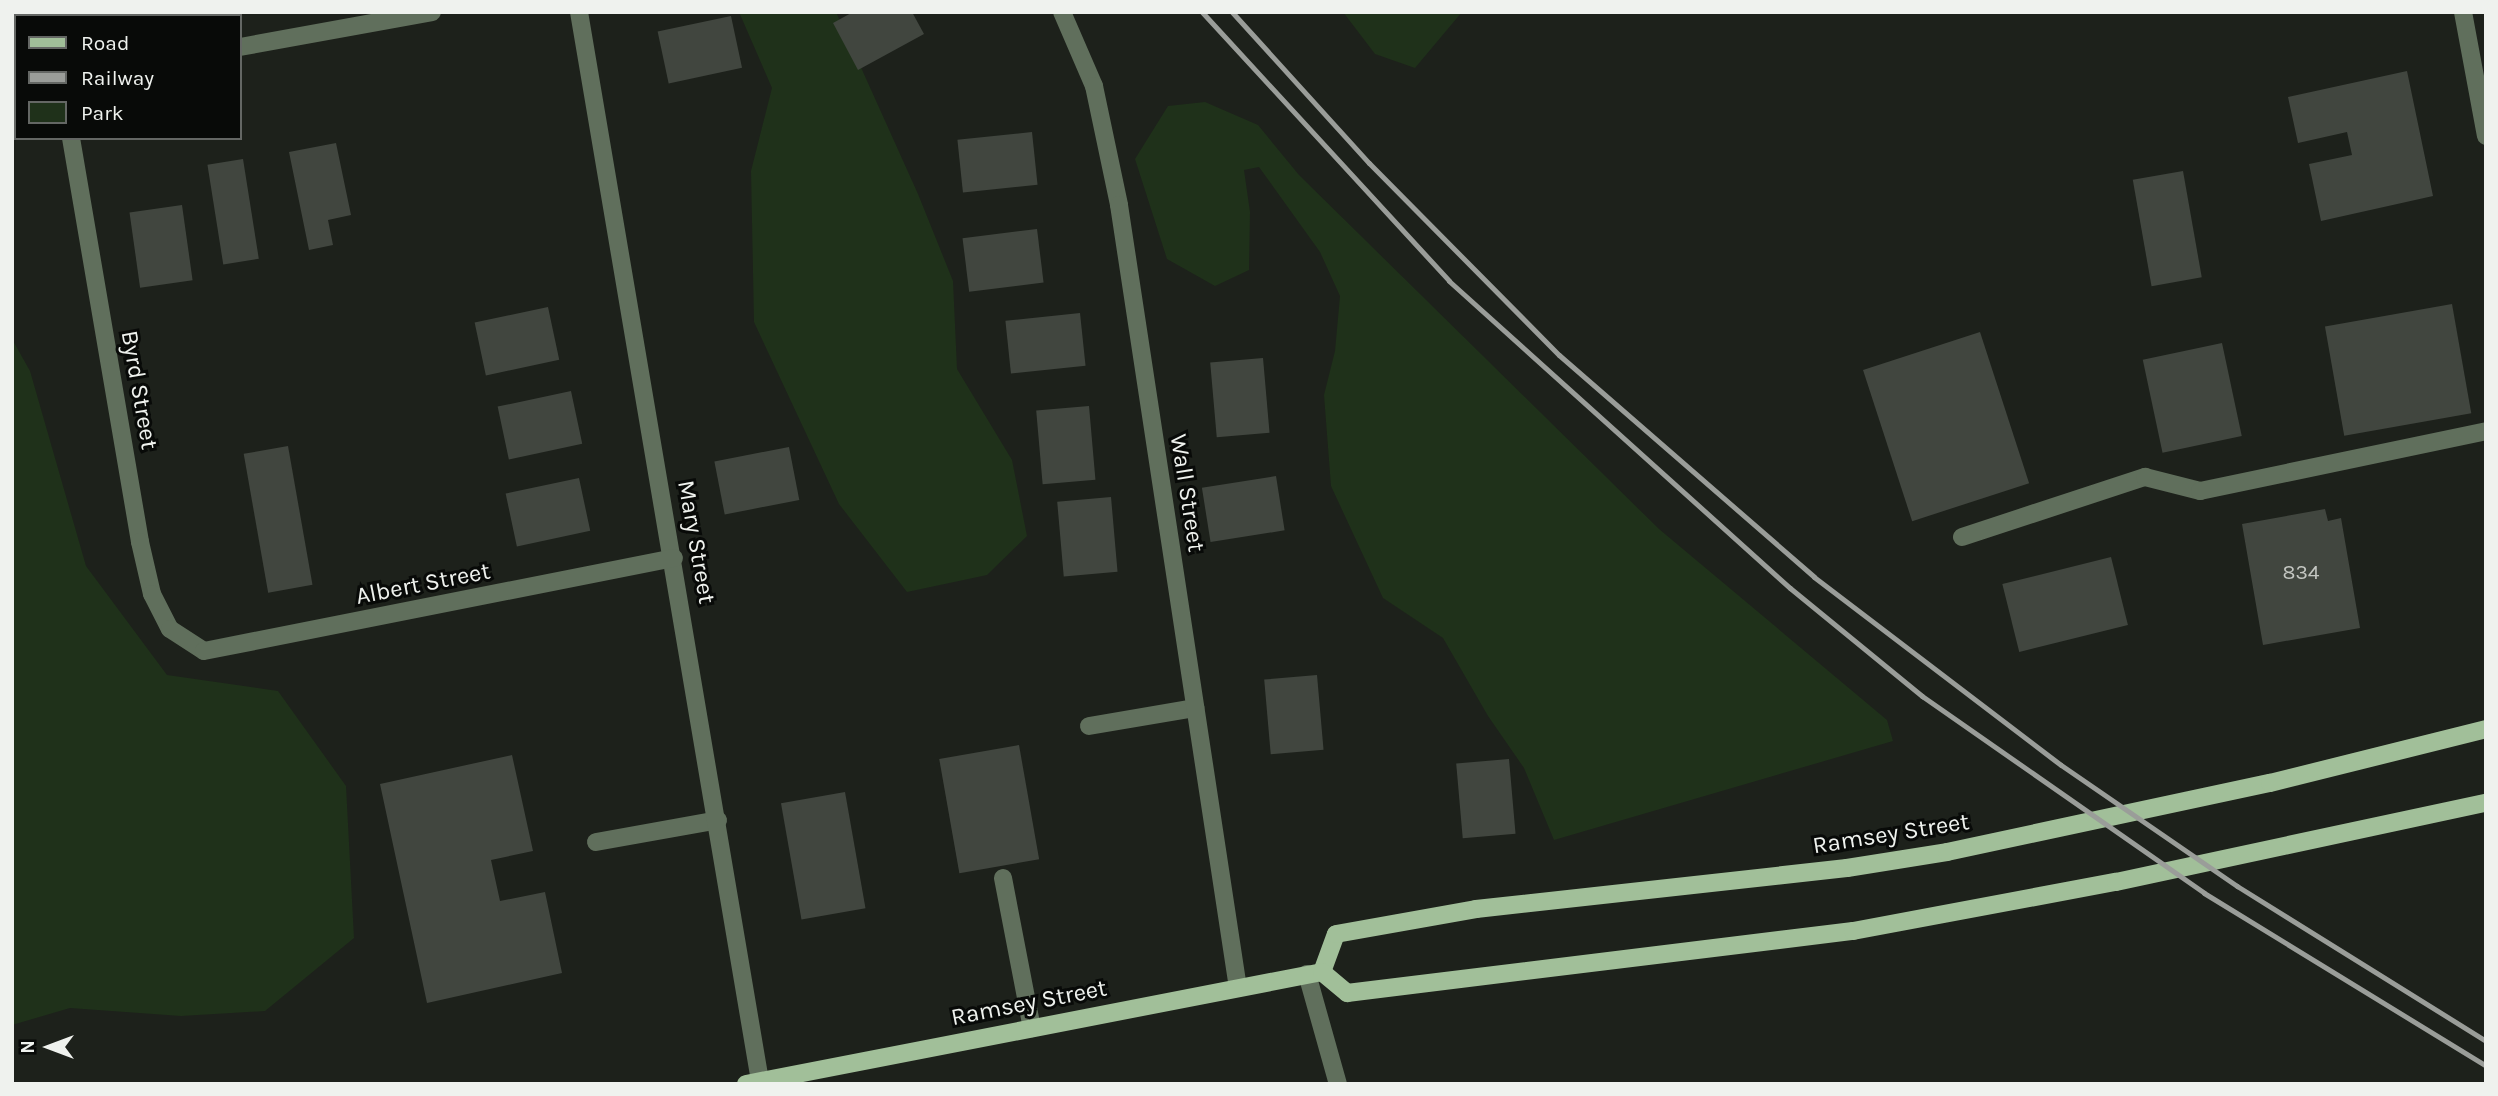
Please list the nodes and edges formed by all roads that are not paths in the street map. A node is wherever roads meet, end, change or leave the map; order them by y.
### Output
1 (432, 12) edge
2 (579, 12) edge
3 (1062, 12) edge
4 (2463, 12) edge
5 (242, 47) edge
6 (2486, 136) edge
7 (71, 140) edge
8 (2486, 431) edge
9 (1962, 537) dead end
10 (674, 558) junction
11 (184, 638) joint
12 (1195, 708) junction
13 (1089, 726) dead end
14 (2486, 729) edge
15 (2486, 803) edge
16 (718, 820) junction
17 (596, 842) dead end
18 (1003, 878) dead end
19 (1314, 973) junction
20 (1238, 988) junction
21 (1032, 1028) junction
22 (753, 1082) edge
23 (1338, 1084) edge

1 - 5 street
2 - 10 street, Mary Street
3 - 12 street, Wall Street
4 - 6 street
7 - 11 street, Byrd Street
8 - 9 street
10 - 11 street, Albert Street
10 - 16 street, Mary Street
12 - 13 street
12 - 20 street, Wall Street
14 - 19 main road, Ramsey Street
15 - 19 main road
16 - 17 street
16 - 22 street, Mary Street
18 - 21 street
19 - 20 main road, Ramsey Street
19 - 23 street
20 - 21 main road, Ramsey Street
21 - 22 main road, Ramsey Street

